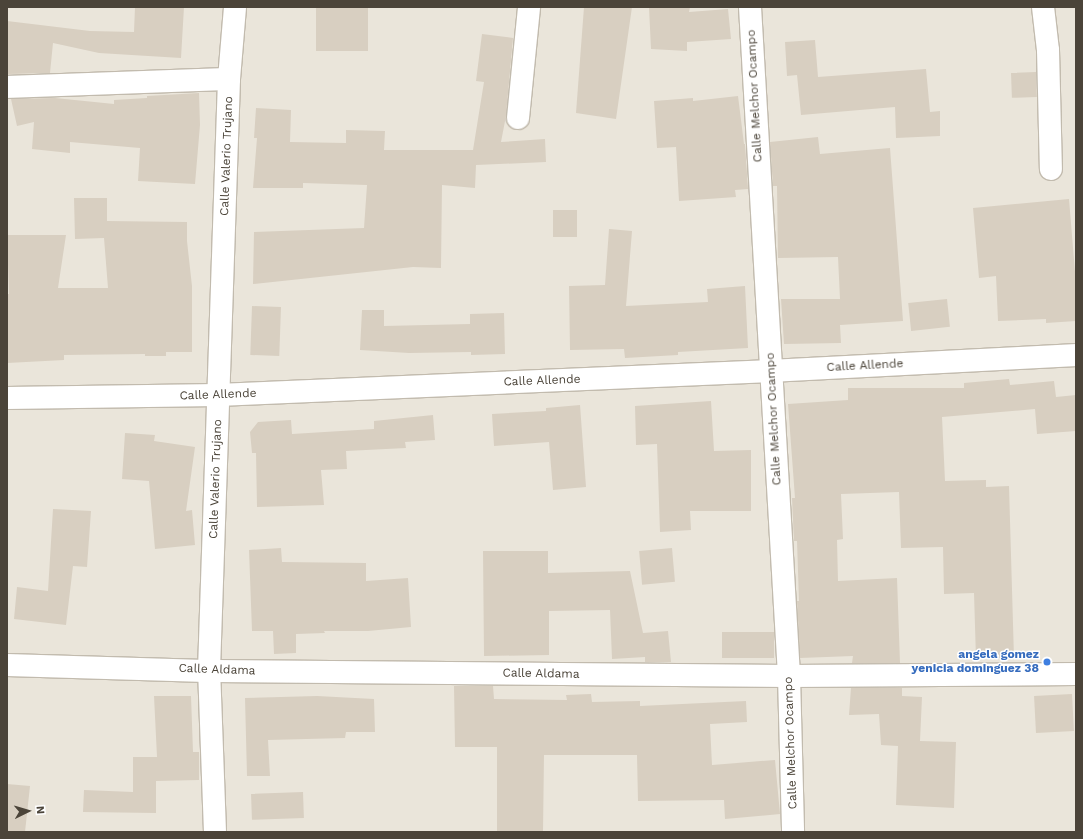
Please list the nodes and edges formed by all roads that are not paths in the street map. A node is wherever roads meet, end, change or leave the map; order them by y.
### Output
1 (235, 7) edge
2 (529, 7) edge
3 (750, 7) edge
4 (1043, 7) edge
5 (229, 79) junction
6 (7, 87) edge
7 (518, 118) dead end
8 (1051, 169) dead end
9 (1076, 355) edge
10 (771, 371) junction
11 (218, 395) junction
12 (7, 398) edge
13 (7, 664) edge
14 (209, 670) junction
15 (1076, 674) edge
16 (789, 676) junction
17 (215, 832) edge
18 (793, 832) edge

1 - 5 street, Calle Valerio Trujano
2 - 7 street
3 - 10 street, Calle Melchor Ocampo
4 - 8 street
5 - 6 street
5 - 11 street, Calle Valerio Trujano
9 - 10 street, Calle Allende
10 - 11 street, Calle Allende
10 - 16 street, Calle Melchor Ocampo
11 - 12 street, Calle Allende
11 - 14 street, Calle Valerio Trujano
13 - 14 street, Calle Aldama
14 - 16 street, Calle Aldama
14 - 17 street, Calle Valerio Trujano
15 - 16 street, Calle Aldama
16 - 18 street, Calle Melchor Ocampo

